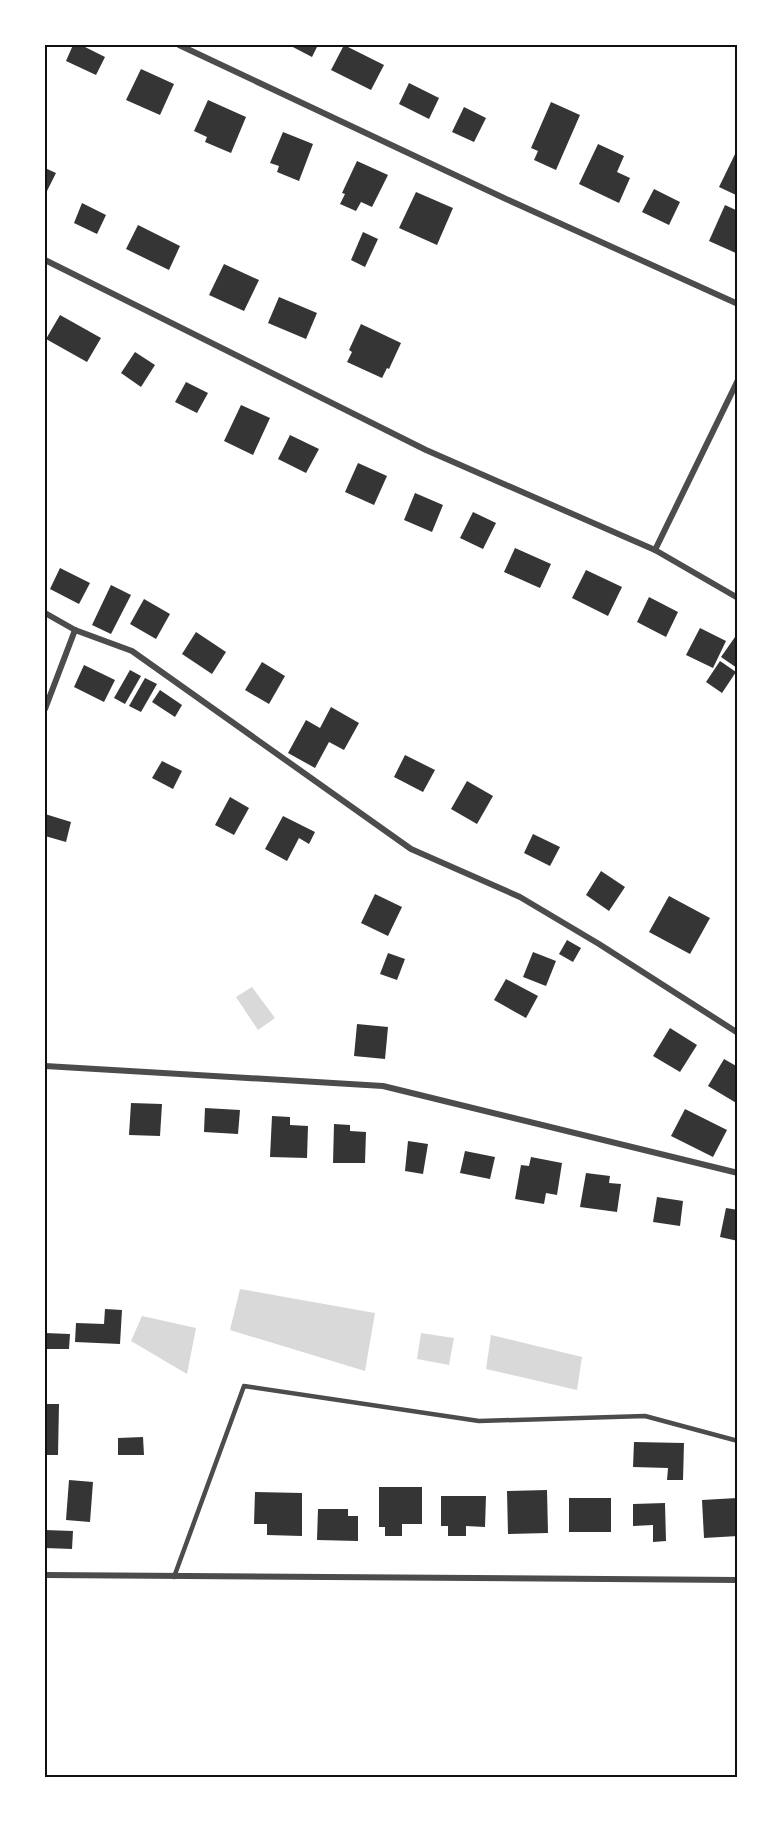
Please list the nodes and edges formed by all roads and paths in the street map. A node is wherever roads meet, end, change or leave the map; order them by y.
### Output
1 (179, 45) edge
2 (45, 260) edge
3 (738, 304) edge
4 (738, 380) edge
5 (655, 550) junction
6 (738, 598) edge
7 (45, 613) edge
8 (75, 630) junction
9 (45, 709) edge
10 (738, 1034) edge
11 (45, 1066) edge
12 (738, 1173) edge
13 (738, 1441) edge
14 (45, 1575) edge
15 (174, 1577) junction
16 (738, 1580) edge

1 - 3 street
2 - 5 street
4 - 5 street
5 - 6 street
7 - 8 street
8 - 9 street
8 - 10 street
11 - 12 street
13 - 15 lane
14 - 15 street
15 - 16 street

